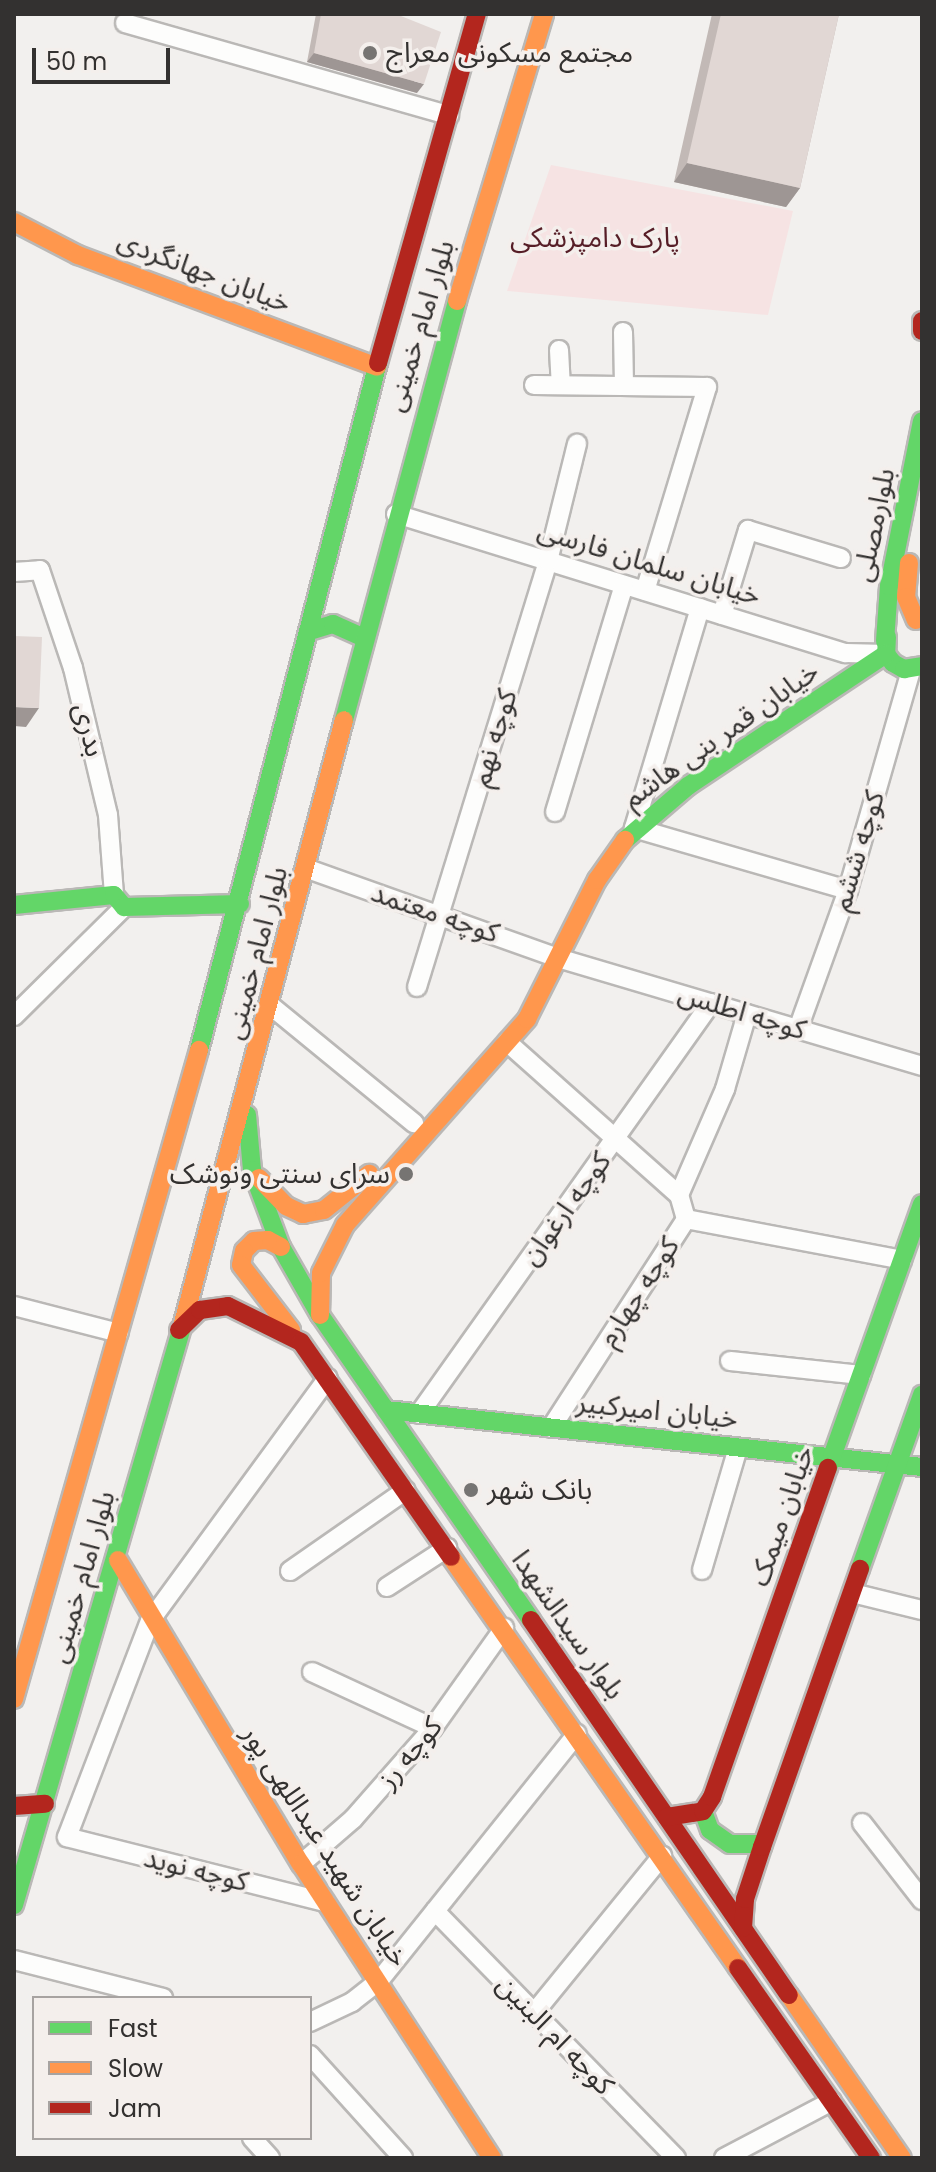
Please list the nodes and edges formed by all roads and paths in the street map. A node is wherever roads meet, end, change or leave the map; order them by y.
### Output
1 (477, 14) edge
2 (544, 14) edge
3 (125, 23) dead end
4 (449, 115) junction
5 (14, 222) edge
6 (922, 322) edge
7 (922, 331) edge
8 (623, 332) dead end
9 (559, 350) dead end
10 (377, 367) junction
11 (534, 385) dead end
12 (561, 385) junction
13 (624, 386) junction
14 (922, 421) edge
15 (577, 444) dead end
16 (396, 514) junction
17 (922, 518) edge
18 (841, 558) dead end
19 (548, 561) junction
20 (14, 572) edge
21 (624, 585) junction
22 (645, 591) junction
23 (700, 608) junction
24 (722, 615) junction
25 (919, 621) edge
26 (310, 631) junction
27 (365, 638) junction
28 (886, 647) junction
29 (918, 670) edge
30 (555, 812) dead end
31 (634, 828) junction
32 (308, 869) junction
33 (848, 890) junction
34 (119, 901) junction
35 (240, 904) junction
36 (14, 905) edge
37 (441, 915) junction
38 (561, 959) junction
39 (417, 987) dead end
40 (532, 1001) junction
41 (711, 1003) junction
42 (271, 1006) junction
43 (747, 1014) junction
44 (14, 1016) edge
45 (798, 1029) junction
46 (507, 1042) junction
47 (922, 1066) edge
48 (246, 1098) junction
49 (414, 1123) junction
50 (615, 1141) junction
51 (252, 1170) junction
52 (679, 1195) junction
53 (922, 1204) edge
54 (686, 1219) junction
55 (281, 1247) junction
56 (902, 1260) junction
57 (14, 1306) edge
58 (320, 1315) junction
59 (179, 1330) junction
60 (119, 1333) junction
61 (301, 1342) junction
62 (730, 1361) dead end
63 (861, 1375) junction
64 (328, 1378) junction
65 (922, 1395) edge
66 (386, 1410) junction
67 (419, 1414) junction
68 (551, 1428) junction
69 (738, 1448) junction
70 (832, 1458) junction
71 (897, 1465) junction
72 (922, 1467) edge
73 (406, 1490) junction
74 (447, 1548) junction
75 (118, 1560) junction
76 (702, 1570) dead end
77 (290, 1571) dead end
78 (387, 1587) dead end
79 (852, 1593) junction
80 (922, 1610) edge
81 (150, 1621) junction
82 (504, 1628) junction
83 (312, 1672) dead end
84 (14, 1699) edge
85 (433, 1728) junction
86 (577, 1734) junction
87 (45, 1804) junction
88 (14, 1806) edge
89 (703, 1811) junction
90 (667, 1817) junction
91 (862, 1823) dead end
92 (763, 1844) junction
93 (662, 1856) junction
94 (301, 1864) junction
95 (701, 1867) junction
96 (17, 1878) edge
97 (682, 1884) junction
98 (922, 1900) edge
99 (325, 1902) junction
100 (14, 1905) edge
101 (435, 1911) junction
102 (743, 1928) junction
103 (14, 1960) edge
104 (378, 1982) junction
105 (154, 1996) edge
106 (534, 2013) junction
107 (312, 2021) edge
108 (312, 2057) edge
109 (832, 2101) junction
110 (254, 2140) edge
111 (270, 2158) edge
112 (403, 2158) edge
113 (492, 2158) edge
114 (676, 2158) edge
115 (724, 2158) edge
116 (871, 2158) edge
117 (902, 2158) edge

1 - 4 street, بلوار امام خمینی
2 - 16 street, بلوار امام خمینی
3 - 4 street
4 - 10 street, بلوار امام خمینی
5 - 10 street, خیابان جهانگردی
6 - 7 street
8 - 13 street
9 - 12 street
10 - 26 street, بلوار امام خمینی
11 - 12 street
12 - 13 street
13 - 22 street
14 - 28 street, بلوارمصلی
15 - 19 street, کوچه نهم
16 - 19 street, خیابان سلمان فارسی
16 - 27 street, بلوار امام خمینی
17 - 25 street, بلوارمصلی
18 - 24 street
19 - 21 street, خیابان سلمان فارسی
19 - 37 street, کوچه نهم
20 - 34 street, بدری
21 - 22 street, خیابان سلمان فارسی
21 - 30 street
22 - 23 street, خیابان سلمان فارسی
23 - 24 street, خیابان سلمان فارسی
23 - 31 street
24 - 28 street, خیابان سلمان فارسی
25 - 28 street, خیابان قمر بنی هاشم
26 - 27 street
26 - 35 street, بلوار امام خمینی
27 - 32 street, بلوار امام خمینی
28 - 29 street
28 - 31 street, خیابان قمر بنی هاشم
29 - 33 street, کوچه ششم
31 - 33 street
31 - 38 street, خیابان قمر بنی هاشم
32 - 37 street, کوچه معتمد
32 - 42 street, بلوار امام خمینی
33 - 45 street, کوچه ششم
34 - 35 street
34 - 36 street
34 - 44 street
35 - 60 street, بلوار امام خمینی
37 - 38 street, کوچه معتمد
37 - 39 street, کوچه نهم
38 - 40 street, خیابان قمر بنی هاشم
38 - 41 street, کوچه اطلس
40 - 46 street, خیابان قمر بنی هاشم
40 - 49 street, خیابان قمر بنی هاشم
41 - 43 street, کوچه اطلس
41 - 50 street, کوچه ارغوان
42 - 48 street, بلوار امام خمینی
42 - 49 street
43 - 45 street, کوچه اطلس
43 - 52 street, کوچه چهارم
45 - 47 street, کوچه اطلس
46 - 50 street
46 - 58 street, خیابان قمر بنی هاشم
48 - 51 street, بلوار سیدالشهدا
48 - 59 street, بلوار امام خمینی
49 - 51 street, خیابان قمر بنی هاشم
50 - 52 street
50 - 67 street, کوچه ارغوان
51 - 55 street, بلوار سیدالشهدا
52 - 54 street, کوچه چهارم
53 - 56 street, خیابان میمک
54 - 56 street
54 - 68 street, کوچه چهارم
55 - 58 street, بلوار سیدالشهدا
55 - 61 street
56 - 63 street, خیابان میمک
57 - 60 street
58 - 66 street, بلوار سیدالشهدا
59 - 61 street, بلوار سیدالشهدا
59 - 75 street, بلوار امام خمینی
60 - 84 street, بلوار امام خمینی
61 - 64 street, بلوار سیدالشهدا
62 - 63 street
63 - 70 street, خیابان میمک
64 - 73 street, بلوار سیدالشهدا
64 - 81 street
65 - 71 street
66 - 67 street, خیابان امیرکبیر
66 - 90 street, بلوار سیدالشهدا
67 - 68 street, خیابان امیرکبیر
68 - 69 street, خیابان امیرکبیر
69 - 70 street, خیابان امیرکبیر
69 - 76 street
70 - 71 street, خیابان امیرکبیر
70 - 89 street, خیابان میمک
71 - 72 street, خیابان امیرکبیر
71 - 79 street
73 - 74 street, بلوار سیدالشهدا
73 - 77 street
74 - 78 street
74 - 82 street, بلوار سیدالشهدا
75 - 81 street, خیابان شهید عبداللهی پور
75 - 87 street, بلوار امام خمینی
79 - 80 street
79 - 92 street
81 - 94 street, خیابان شهید عبداللهی پور
81 - 99 street, کوچه نوید
82 - 85 street, کوچه رز
82 - 86 street, بلوار سیدالشهدا
83 - 85 street
85 - 94 street, کوچه رز
86 - 93 street, بلوار سیدالشهدا
86 - 101 street
87 - 88 street
87 - 96 street, بلوار امام خمینی
89 - 90 street
89 - 92 street
90 - 95 street, بلوار سیدالشهدا
91 - 98 street
92 - 102 street
93 - 97 street, بلوار سیدالشهدا
93 - 106 street
94 - 99 street, خیابان شهید عبداللهی پور
95 - 97 street
95 - 102 street, بلوار سیدالشهدا
96 - 100 street, بلوار امام خمینی
97 - 109 street, بلوار سیدالشهدا
99 - 104 street, خیابان شهید عبداللهی پور
101 - 104 street
101 - 106 street, کوچه ام البنین
102 - 117 street, بلوار سیدالشهدا
103 - 105 street
104 - 107 street
104 - 113 street, خیابان شهید عبداللهی پور
106 - 114 street, کوچه ام البنین
108 - 112 street
109 - 115 street
109 - 116 street, بلوار سیدالشهدا
110 - 111 street

